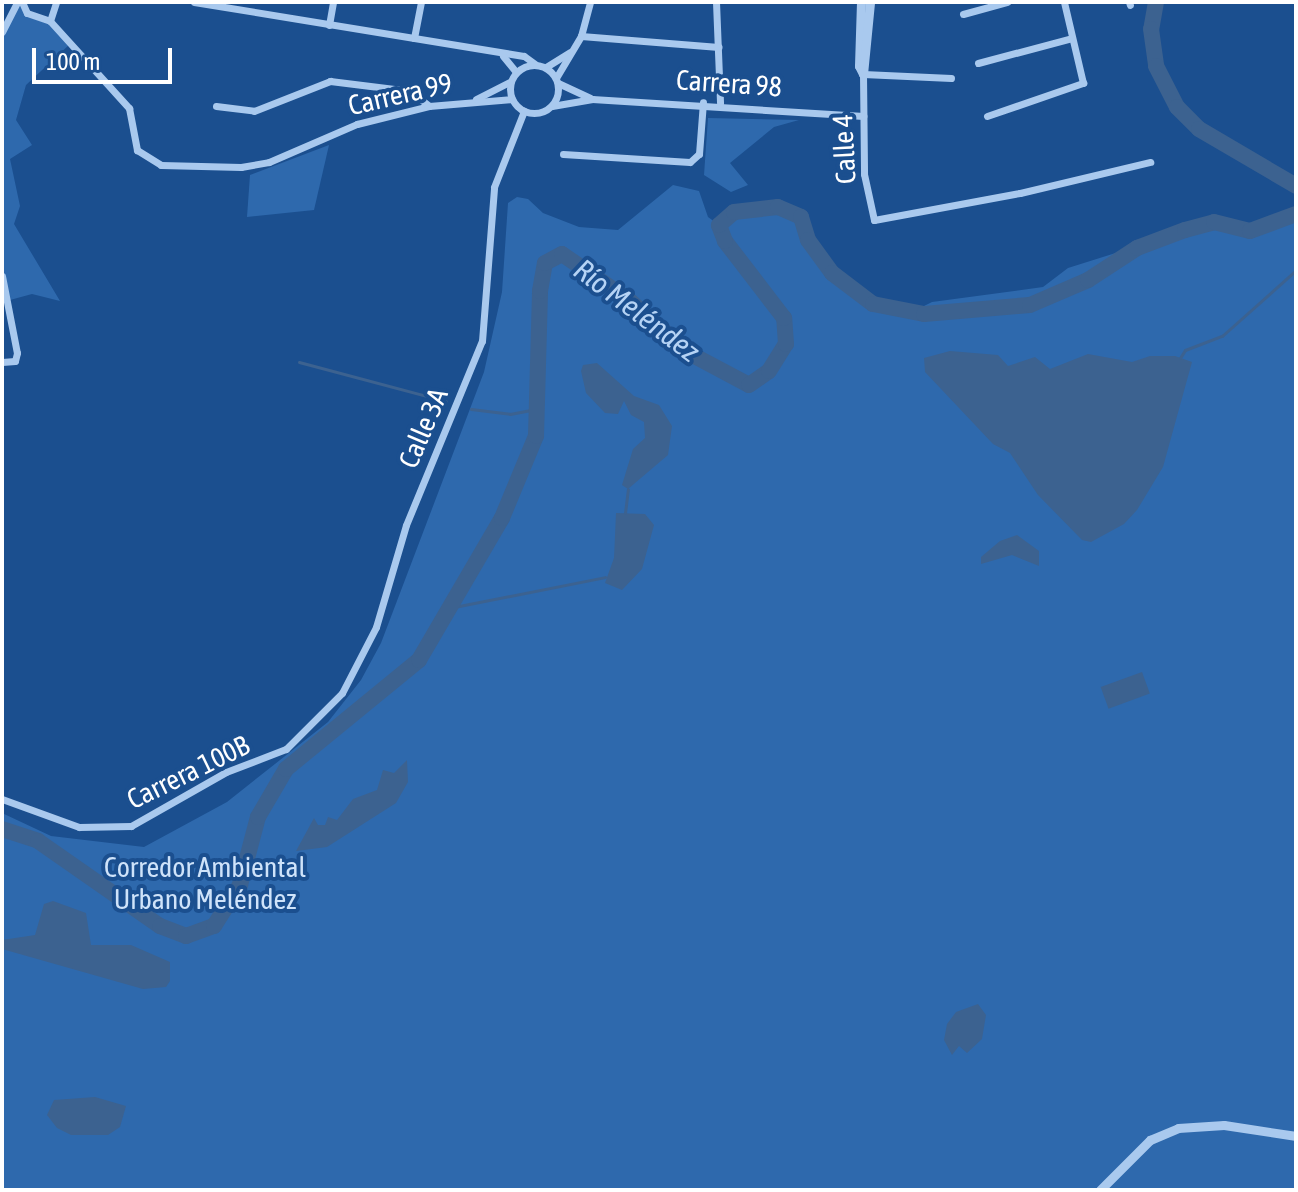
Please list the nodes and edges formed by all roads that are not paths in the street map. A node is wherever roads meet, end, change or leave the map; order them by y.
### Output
1 (20, 2) edge
2 (56, 2) edge
3 (194, 2) edge
4 (333, 2) edge
5 (421, 2) edge
6 (590, 2) edge
7 (716, 2) edge
8 (861, 2) edge
9 (870, 2) edge
10 (1007, 2) edge
11 (1064, 2) edge
12 (240, 5) edge
13 (27, 13) junction
14 (10, 14) junction
15 (963, 14) dead end
16 (50, 21) junction
17 (329, 25) junction
18 (2, 32) edge
19 (581, 36) junction
20 (414, 38) junction
21 (1072, 38) junction
22 (719, 47) junction
23 (570, 52) junction
24 (503, 56) junction
25 (978, 63) dead end
26 (535, 64) junction
27 (546, 67) junction
28 (516, 72) junction
29 (863, 74) junction
30 (951, 78) dead end
31 (557, 80) junction
32 (510, 82) junction
33 (476, 99) junction
34 (512, 99) junction
35 (592, 99) junction
36 (703, 102) junction
37 (720, 103) junction
38 (216, 106) dead end
39 (429, 106) junction
40 (552, 106) junction
41 (524, 111) junction
42 (863, 116) junction
43 (987, 116) dead end
44 (563, 154) dead end
45 (1150, 162) dead end
46 (2, 276) edge
47 (2, 362) edge
48 (298, 740) joint
49 (2, 799) edge
50 (1296, 1136) edge
51 (1100, 1190) edge

1 - 13 street
1 - 14 street
2 - 16 street
3 - 12 street
4 - 17 street
5 - 20 street
6 - 19 street
7 - 22 street
8 - 29 street, Calle 4
9 - 29 street, Calle 4
10 - 15 street
11 - 21 street
12 - 17 street
13 - 14 street
13 - 16 street
14 - 18 street
16 - 39 street, Carrera 99
17 - 20 street
19 - 22 street
19 - 23 street
20 - 24 street
21 - 25 street
21 - 43 street
22 - 37 street
23 - 27 street
23 - 31 street
24 - 26 street
24 - 28 street
26 - 27 street
26 - 28 street
27 - 31 street
28 - 32 street
29 - 30 street
29 - 42 street, Calle 4
31 - 35 street, Carrera 98
31 - 40 street
32 - 33 street, Carrera 99
32 - 34 street
33 - 34 street, Carrera 99
33 - 39 street, Carrera 99
34 - 41 street
35 - 36 street, Carrera 98
35 - 40 street, Carrera 98
36 - 37 street, Carrera 98
36 - 44 street
37 - 42 street, Carrera 98
38 - 39 street
40 - 41 street
41 - 48 street, Calle 3A
42 - 45 street, Calle 4
46 - 47 street
48 - 49 street, Carrera 100B
50 - 51 street

